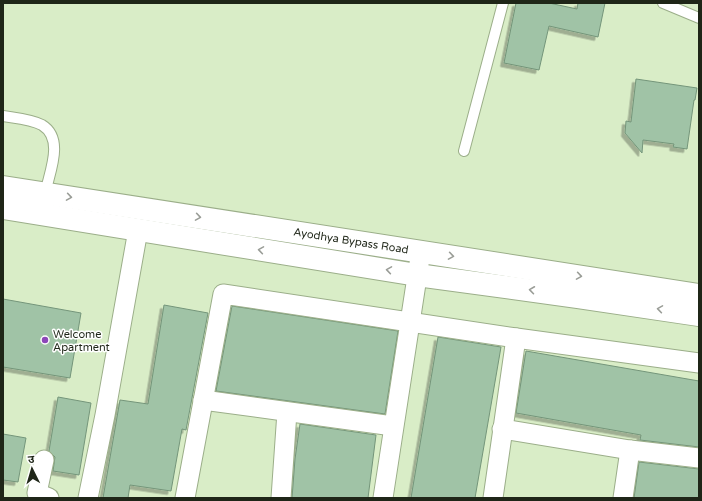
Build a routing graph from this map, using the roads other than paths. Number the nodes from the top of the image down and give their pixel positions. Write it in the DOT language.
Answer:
graph roads {
  1 [pos="503,3"];
  2 [pos="663,3"];
  3 [pos="699,18"];
  4 [pos="3,116"];
  5 [pos="464,151"];
  6 [pos="3,187"];
  7 [pos="44,194"];
  8 [pos="3,208"];
  9 [pos="138,230"];
  10 [pos="420,252"];
  11 [pos="417,275"];
  12 [pos="699,295"];
  13 [pos="699,315"];
  14 [pos="409,322"];
  15 [pos="516,338"];
  16 [pos="699,363"];
  17 [pos="203,400"];
  18 [pos="287,412"];
  19 [pos="393,426"];
  20 [pos="502,429"];
  21 [pos="630,450"];
  22 [pos="699,458"];
  23 [pos="44,460"];
  24 [pos="49,498"];
  25 [pos="88,498"];
  26 [pos="185,498"];
  27 [pos="281,498"];
  28 [pos="383,498"];
  29 [pos="493,498"];
  30 [pos="623,498"];
  1 -- 5 [label="lane"];
  2 -- 3 [label="lane"];
  4 -- 7 [label="lane"];
  6 -- 7 [label="main road, Ayodhya Bypass Road"];
  7 -- 10 [label="main road, Ayodhya Bypass Road, one-way"];
  8 -- 9 [label="main road, Ayodhya Bypass Road"];
  11 -- 9 [label="main road, Ayodhya Bypass Road, one-way"];
  9 -- 25 [label="street"];
  10 -- 11 [label="street"];
  10 -- 12 [label="main road, Ayodhya Bypass Road, one-way"];
  13 -- 11 [label="main road, Ayodhya Bypass Road, one-way"];
  11 -- 14 [label="street"];
  14 -- 15 [label="street"];
  14 -- 17 [label="street"];
  14 -- 19 [label="street"];
  15 -- 16 [label="street"];
  15 -- 20 [label="street"];
  17 -- 18 [label="street"];
  17 -- 26 [label="street"];
  18 -- 19 [label="street"];
  18 -- 27 [label="street"];
  19 -- 28 [label="street"];
  20 -- 21 [label="street"];
  20 -- 29 [label="street"];
  21 -- 22 [label="street"];
  21 -- 30 [label="street"];
  23 -- 24 [label="street"];
}
